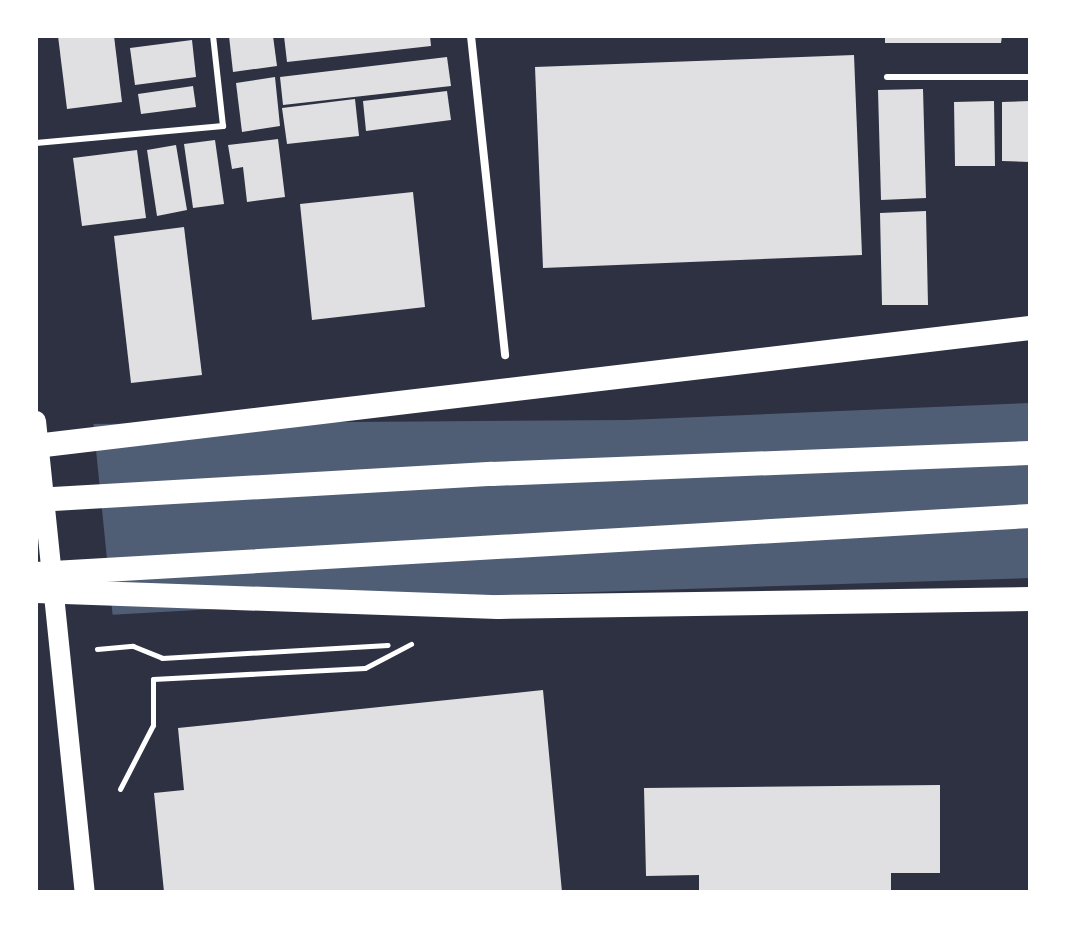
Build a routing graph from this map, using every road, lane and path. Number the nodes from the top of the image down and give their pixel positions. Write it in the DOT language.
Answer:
graph roads {
  1 [pos="213,36"];
  2 [pos="471,36"];
  3 [pos="887,77"];
  4 [pos="1030,77"];
  5 [pos="36,143"];
  6 [pos="1030,328"];
  7 [pos="505,355"];
  8 [pos="36,421"];
  9 [pos="36,446"];
  10 [pos="1030,453"];
  11 [pos="36,500"];
  12 [pos="1030,516"];
  13 [pos="36,574"];
  14 [pos="36,591"];
  15 [pos="1030,599"];
  16 [pos="411,644"];
  17 [pos="120,789"];
  18 [pos="85,892"];
  1 -- 5 [label="lane"];
  2 -- 7 [label="street"];
  3 -- 4 [label="lane"];
  6 -- 9 [label="highway"];
  8 -- 18 [label="main road"];
  10 -- 11 [label="highway"];
  12 -- 13 [label="highway"];
  14 -- 15 [label="highway"];
  16 -- 17 [label="path"];
}
